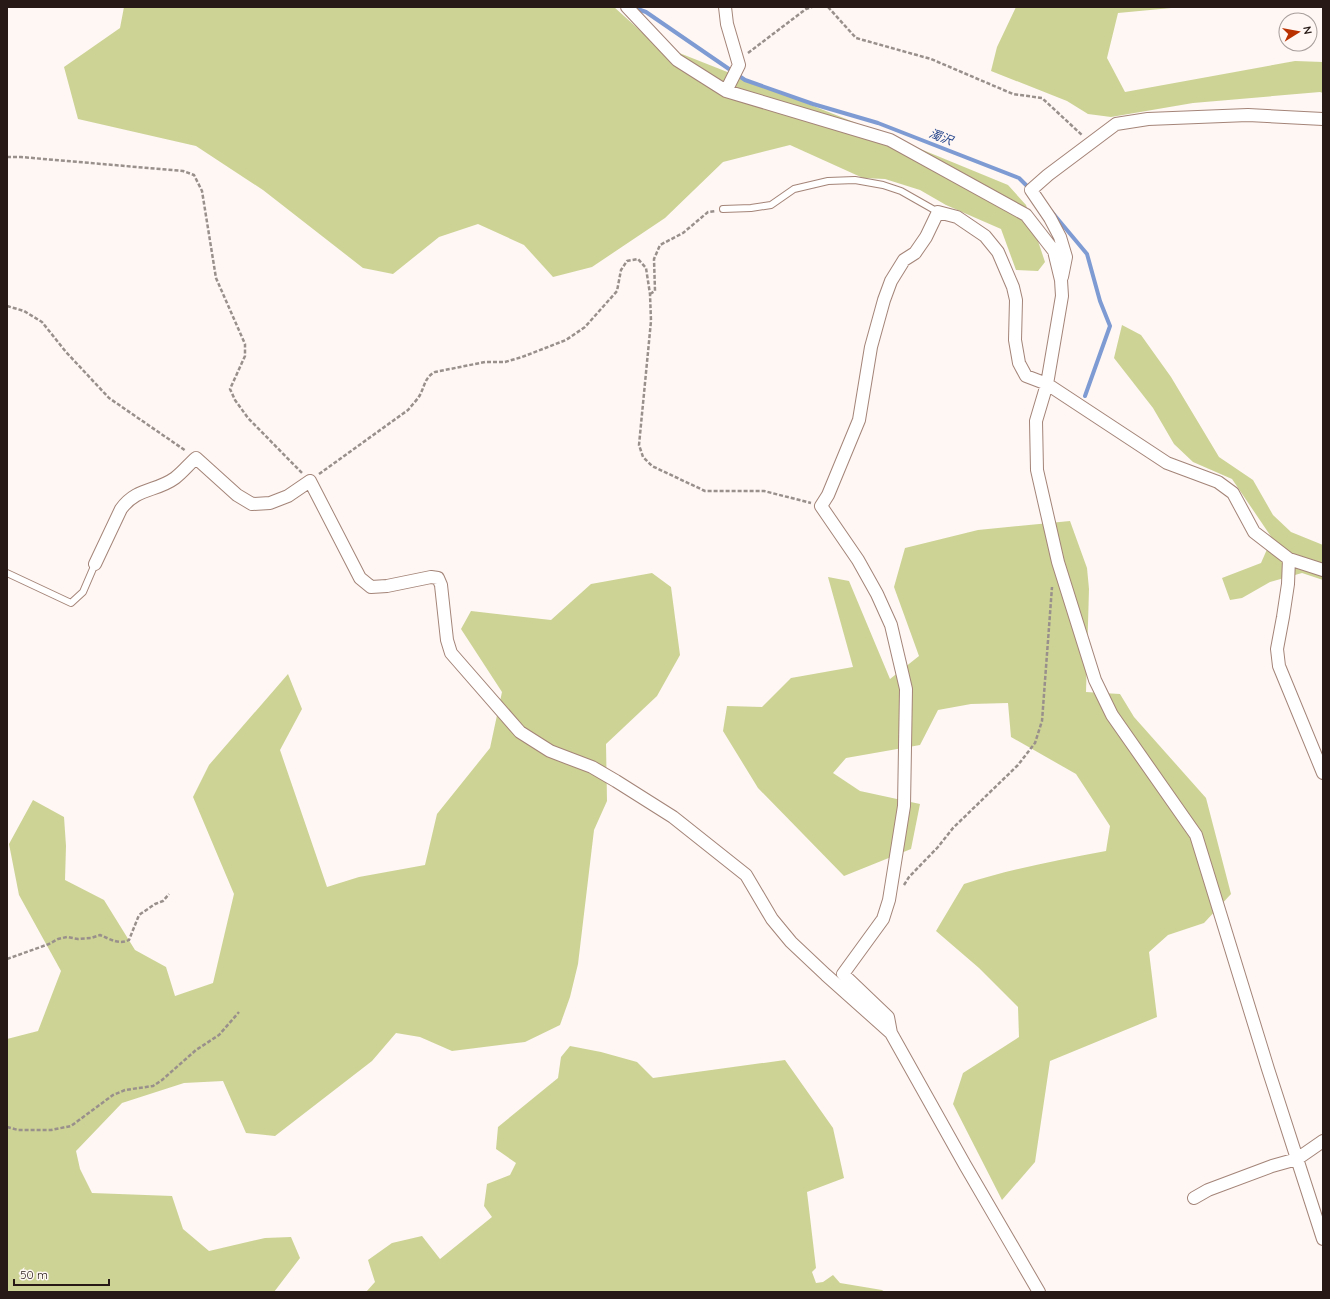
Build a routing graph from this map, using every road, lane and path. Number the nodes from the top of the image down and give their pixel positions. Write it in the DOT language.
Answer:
graph roads {
  1 [pos="627,7"];
  2 [pos="725,7"];
  3 [pos="812,7"];
  4 [pos="828,7"];
  5 [pos="739,63"];
  6 [pos="726,91"];
  7 [pos="1323,119"];
  8 [pos="1091,143"];
  9 [pos="7,157"];
  10 [pos="723,209"];
  11 [pos="938,212"];
  12 [pos="1061,280"];
  13 [pos="650,294"];
  14 [pos="7,306"];
  15 [pos="1048,384"];
  16 [pos="196,458"];
  17 [pos="310,481"];
  18 [pos="821,506"];
  19 [pos="1289,559"];
  20 [pos="95,564"];
  21 [pos="1323,570"];
  22 [pos="7,573"];
  23 [pos="1052,586"];
  24 [pos="1323,773"];
  25 [pos="169,894"];
  26 [pos="889,900"];
  27 [pos="7,959"];
  28 [pos="239,1012"];
  29 [pos="891,1033"];
  30 [pos="7,1127"];
  31 [pos="1323,1141"];
  32 [pos="1297,1159"];
  33 [pos="1194,1198"];
  34 [pos="1323,1240"];
  35 [pos="1039,1292"];
  1 -- 6 [label="street"];
  2 -- 5 [label="street"];
  3 -- 5 [label="path"];
  4 -- 8 [label="path"];
  5 -- 6 [label="street"];
  6 -- 12 [label="street"];
  7 -- 8 [label="street"];
  8 -- 12 [label="street"];
  9 -- 17 [label="path"];
  10 -- 11 [label="lane"];
  10 -- 13 [label="path"];
  11 -- 15 [label="street"];
  11 -- 18 [label="street"];
  12 -- 15 [label="street"];
  13 -- 17 [label="path"];
  13 -- 18 [label="path"];
  14 -- 16 [label="path"];
  15 -- 19 [label="street"];
  15 -- 32 [label="street"];
  16 -- 17 [label="street"];
  16 -- 20 [label="street"];
  17 -- 29 [label="street"];
  18 -- 26 [label="street"];
  19 -- 21 [label="street"];
  19 -- 24 [label="street"];
  20 -- 22 [label="lane"];
  23 -- 26 [label="path"];
  25 -- 27 [label="path"];
  26 -- 29 [label="street"];
  28 -- 30 [label="path"];
  29 -- 35 [label="street"];
  31 -- 32 [label="street"];
  32 -- 33 [label="street"];
  32 -- 34 [label="street"];
}
